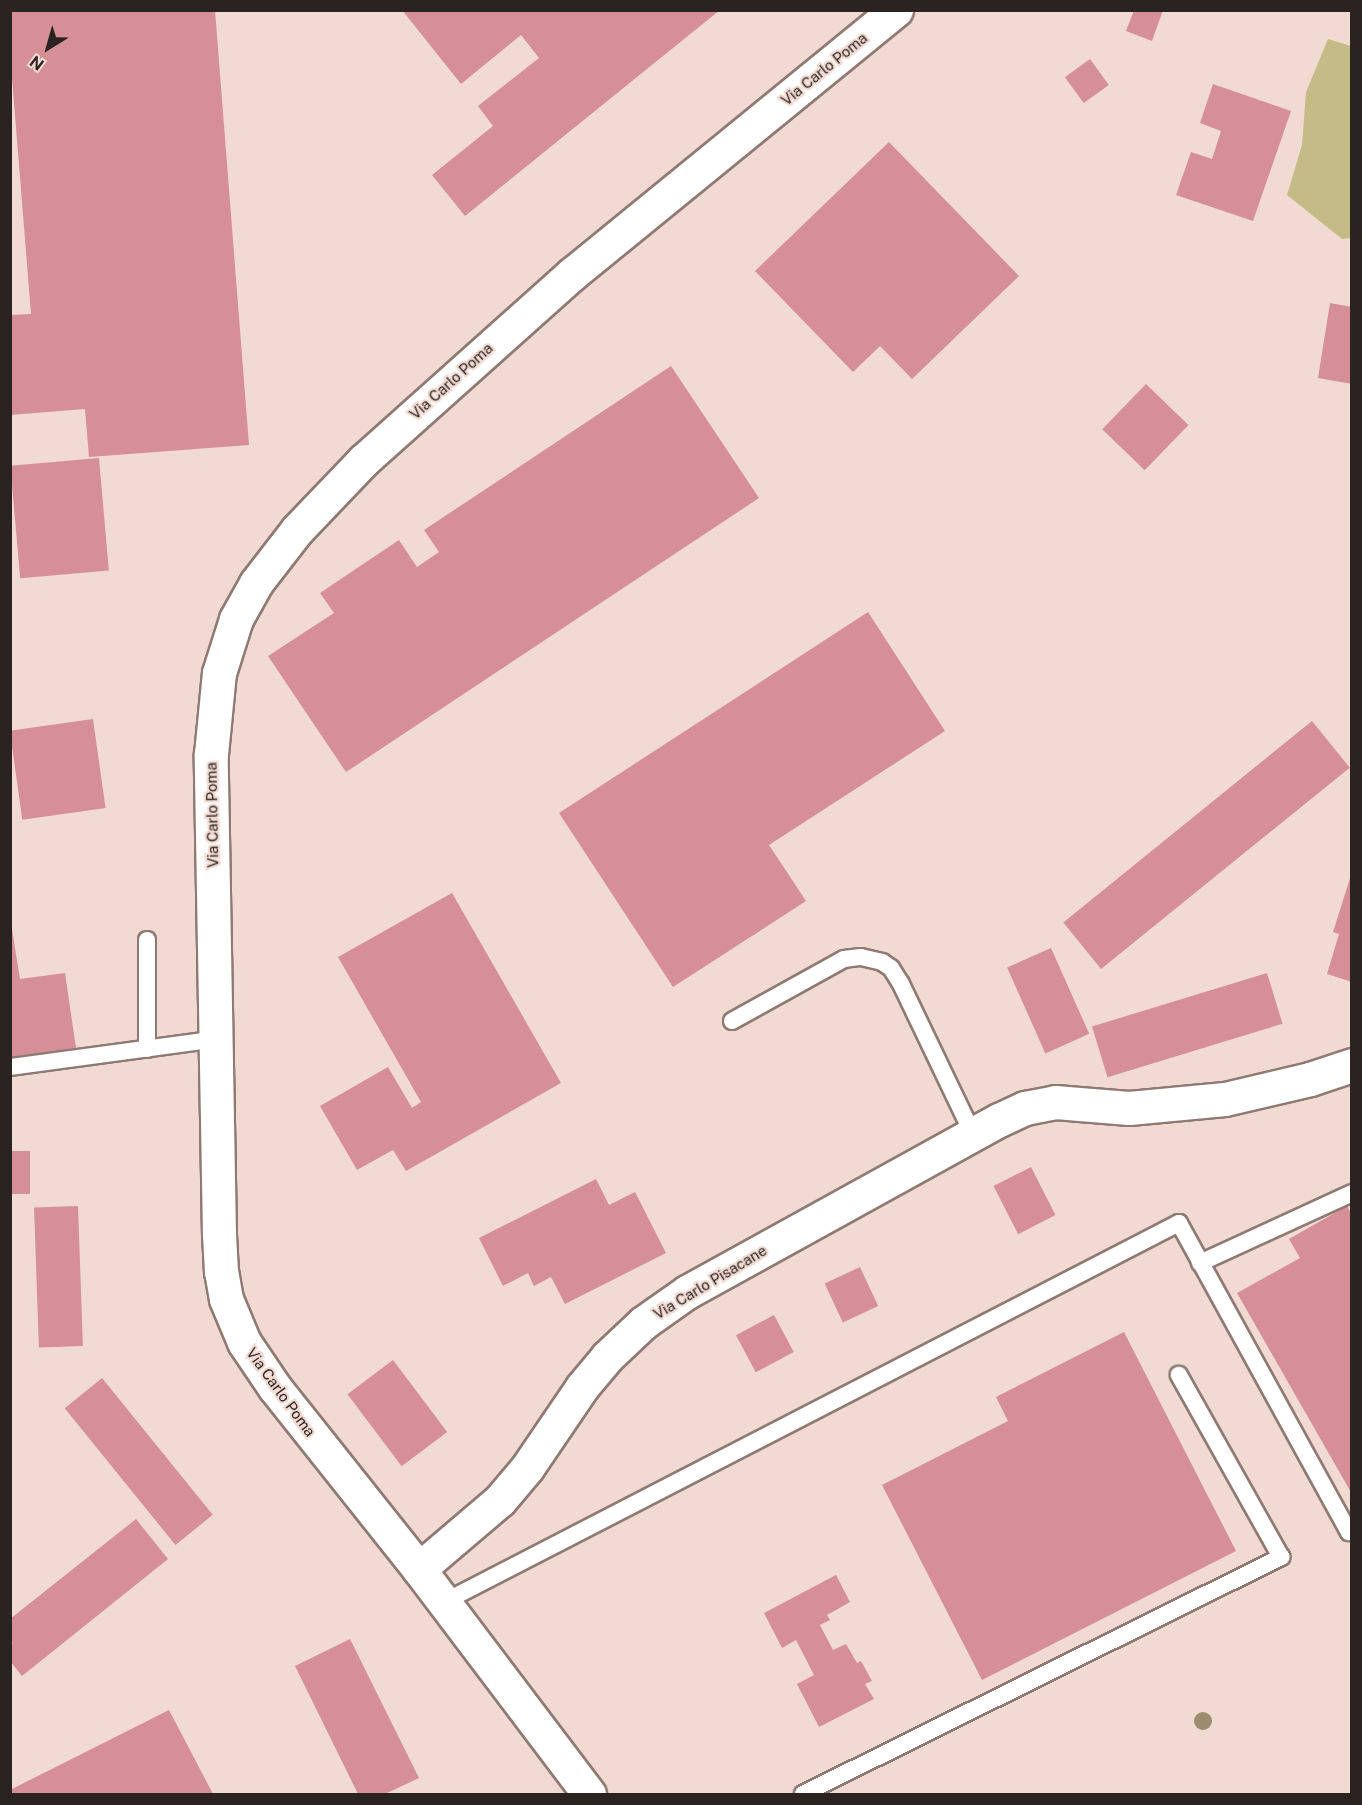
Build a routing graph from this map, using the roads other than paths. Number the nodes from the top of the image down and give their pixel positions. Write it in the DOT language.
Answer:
graph roads {
  1 [pos="896,10"];
  2 [pos="147,940"];
  3 [pos="732,1021"];
  4 [pos="216,1039"];
  5 [pos="147,1049"];
  6 [pos="1352,1065"];
  7 [pos="10,1067"];
  8 [pos="973,1134"];
  9 [pos="1352,1193"];
  10 [pos="1200,1263"];
  11 [pos="1179,1375"];
  12 [pos="1352,1530"];
  13 [pos="419,1569"];
  14 [pos="444,1602"];
  15 [pos="589,1794"];
  16 [pos="803,1794"];
  1 -- 4 [label="street, Via Carlo Poma"];
  2 -- 5 [label="lane"];
  3 -- 8 [label="lane"];
  4 -- 5 [label="lane"];
  4 -- 13 [label="street, Via Carlo Poma"];
  5 -- 7 [label="lane"];
  6 -- 8 [label="street, Via Carlo Pisacane"];
  8 -- 13 [label="street, Via Carlo Pisacane"];
  9 -- 10 [label="lane"];
  10 -- 12 [label="lane"];
  10 -- 14 [label="lane"];
  11 -- 16 [label="lane"];
  13 -- 14 [label="street, Via Carlo Poma"];
  14 -- 15 [label="street, Via Carlo Poma"];
}
